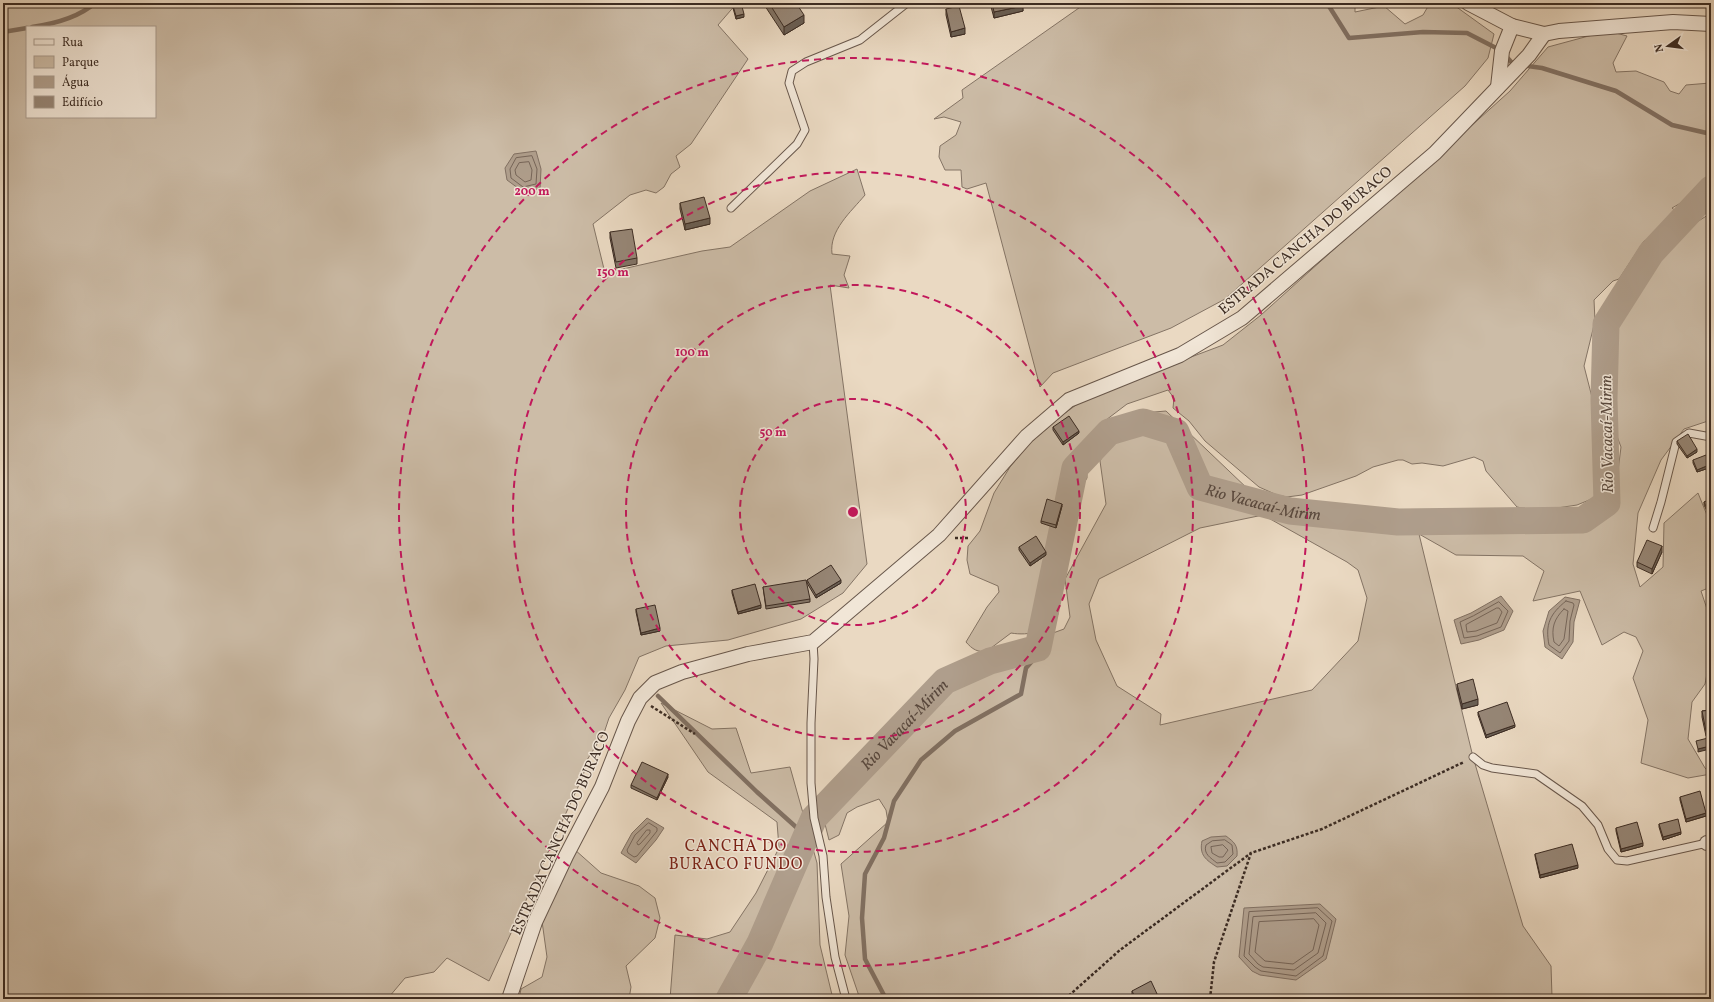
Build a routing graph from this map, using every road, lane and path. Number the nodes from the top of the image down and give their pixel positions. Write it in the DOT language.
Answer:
graph roads {
  1 [pos="907,3"];
  2 [pos="1468,3"];
  3 [pos="1711,24"];
  4 [pos="1512,26"];
  5 [pos="1544,34"];
  6 [pos="1498,88"];
  7 [pos="731,208"];
  8 [pos="1711,437"];
  9 [pos="1653,528"];
  10 [pos="813,642"];
  11 [pos="640,698"];
  12 [pos="695,734"];
  13 [pos="1473,757"];
  14 [pos="1709,843"];
  15 [pos="1251,853"];
  16 [pos="509,999"];
  17 [pos="846,999"];
  18 [pos="1065,999"];
  19 [pos="1210,999"];
  1 -- 7 [label="lane"];
  2 -- 4 [label="street"];
  3 -- 5 [label="street"];
  4 -- 5 [label="street"];
  4 -- 6 [label="street"];
  5 -- 6 [label="street, ESTRADA CANCHA DO BURACO"];
  6 -- 10 [label="street, ESTRADA CANCHA DO BURACO"];
  8 -- 9 [label="lane"];
  10 -- 11 [label="street, ESTRADA CANCHA DO BURACO"];
  10 -- 17 [label="lane"];
  11 -- 12 [label="path"];
  11 -- 16 [label="street, ESTRADA CANCHA DO BURACO"];
  13 -- 14 [label="lane"];
  13 -- 15 [label="path"];
  15 -- 18 [label="path"];
  15 -- 19 [label="path"];
}
